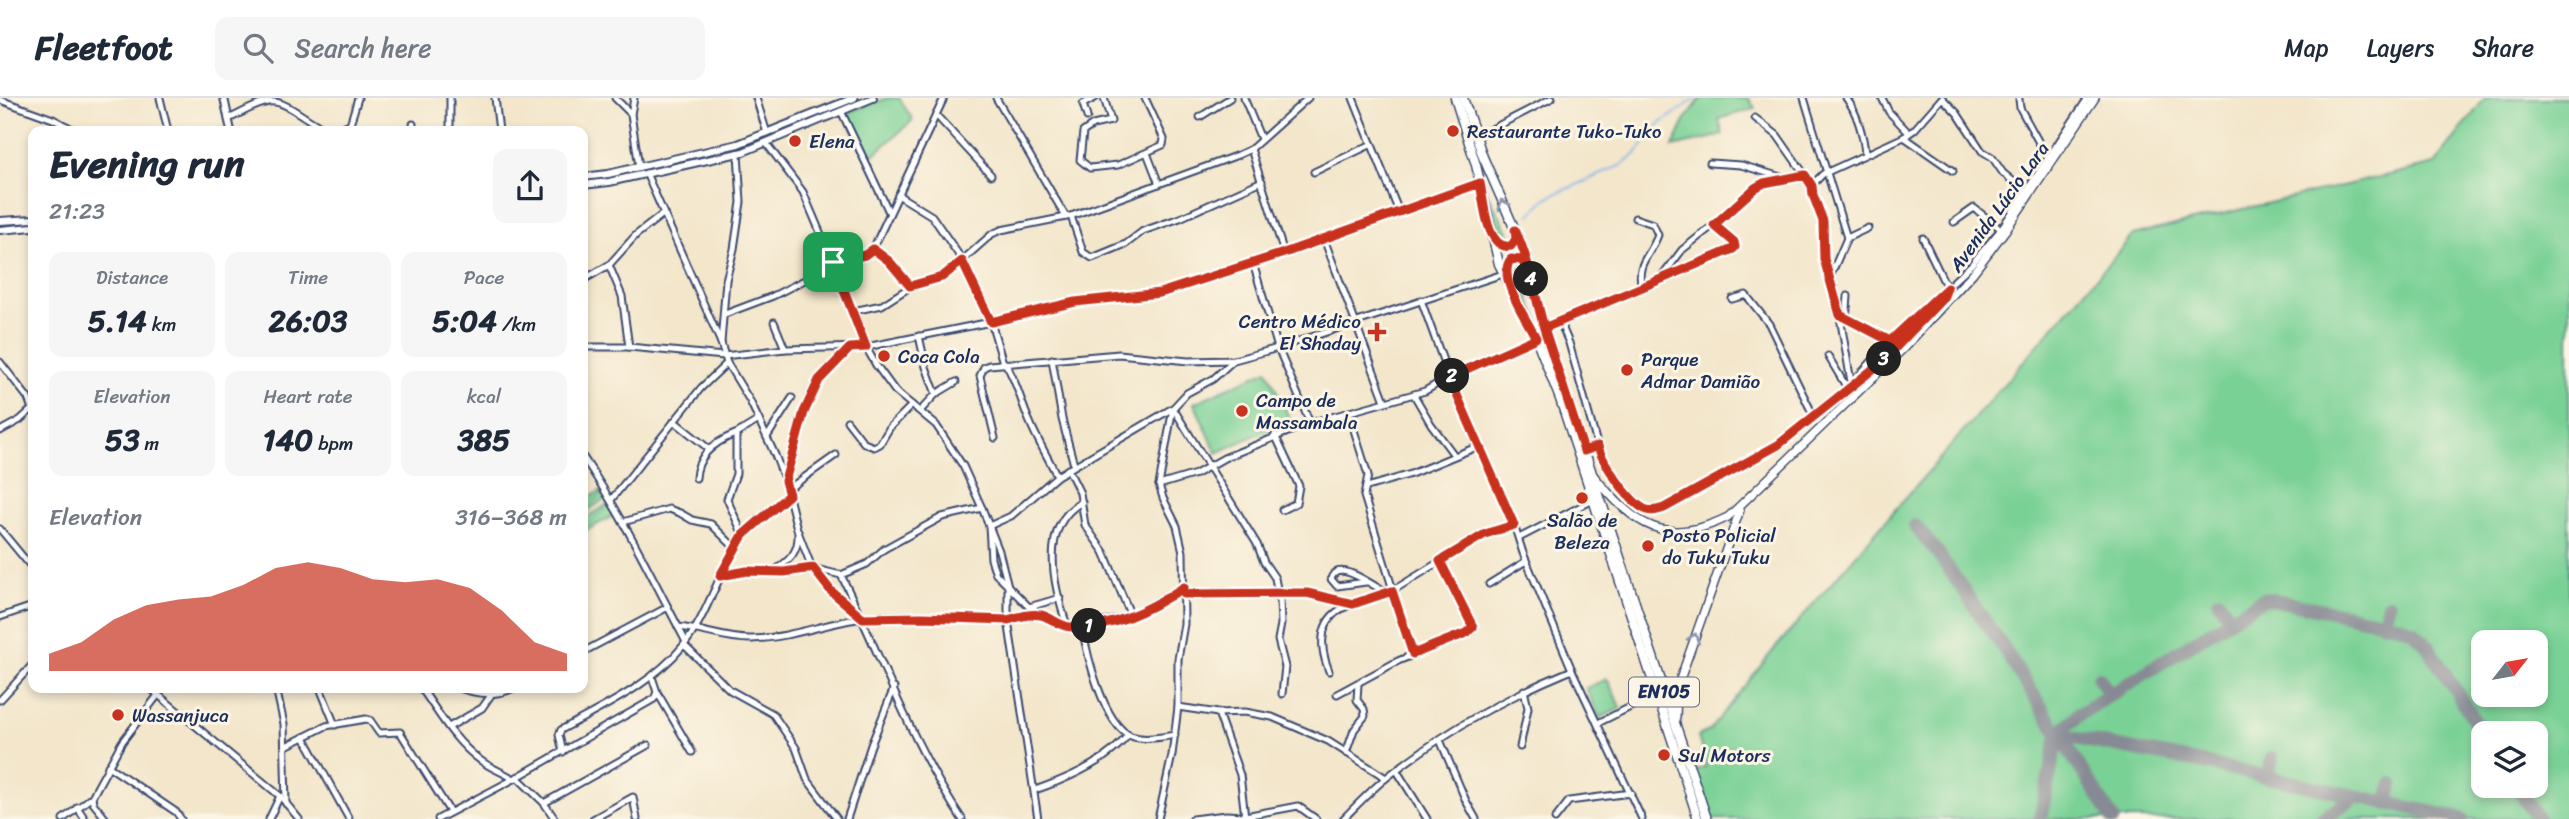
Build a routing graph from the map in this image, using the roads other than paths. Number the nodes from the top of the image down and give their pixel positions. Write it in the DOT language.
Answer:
graph roads {
  1 [pos="160,98"];
  2 [pos="224,98"];
  3 [pos="358,98"];
  4 [pos="450,98"];
  5 [pos="495,98"];
  6 [pos="615,98"];
  7 [pos="634,98"];
  8 [pos="756,98"];
  9 [pos="873,98"];
  10 [pos="944,98"];
  11 [pos="996,98"];
  12 [pos="1095,98"];
  13 [pos="1104,98"];
  14 [pos="1145,98"];
  15 [pos="1230,98"];
  16 [pos="1244,98"];
  17 [pos="1308,98"];
  18 [pos="1353,98"];
  19 [pos="1455,98"];
  20 [pos="1463,98"];
  21 [pos="1552,98"];
  22 [pos="1804,98"];
  23 [pos="1846,98"];
  24 [pos="1882,98"];
  25 [pos="2088,98"];
  26 [pos="2095,98"];
  27 [pos="851,99"];
  28 [pos="1940,99"];
  29 [pos="2019,99"];
  30 [pos="0,100"];
  31 [pos="842,111"];
  32 [pos="631,114"];
  33 [pos="936,115"];
  34 [pos="1087,117"];
  35 [pos="1200,117"];
  36 [pos="1755,118"];
  37 [pos="228,119"];
  38 [pos="59,124"];
  39 [pos="64,126"];
  40 [pos="167,126"];
  41 [pos="230,126"];
  42 [pos="318,126"];
  43 [pos="350,126"];
  44 [pos="450,126"];
  45 [pos="498,126"];
  46 [pos="767,133"];
  47 [pos="1906,135"];
  48 [pos="1476,137"];
  49 [pos="1261,139"];
  50 [pos="766,143"];
  51 [pos="1372,144"];
  52 [pos="1251,149"];
  53 [pos="738,153"];
  54 [pos="1147,153"];
  55 [pos="1865,154"];
  56 [pos="2048,159"];
  57 [pos="1710,163"];
  58 [pos="639,167"];
  59 [pos="1953,171"];
  60 [pos="1314,172"];
  61 [pos="1827,172"];
  62 [pos="646,173"];
  63 [pos="991,175"];
  64 [pos="1805,175"];
  65 [pos="588,176"];
  66 [pos="1784,178"];
  67 [pos="1262,181"];
  68 [pos="1480,183"];
  69 [pos="588,184"];
  70 [pos="1159,184"];
  71 [pos="1812,186"];
  72 [pos="2026,192"];
  73 [pos="898,195"];
  74 [pos="889,212"];
  75 [pos="1399,212"];
  76 [pos="663,214"];
  77 [pos="1069,217"];
  78 [pos="1635,218"];
  79 [pos="28,219"];
  80 [pos="0,221"];
  81 [pos="1954,222"];
  82 [pos="1714,225"];
  83 [pos="28,227"];
  84 [pos="1868,228"];
  85 [pos="2001,229"];
  86 [pos="0,230"];
  87 [pos="1515,230"];
  88 [pos="1491,235"];
  89 [pos="1847,238"];
  90 [pos="1923,238"];
  91 [pos="1324,239"];
  92 [pos="873,249"];
  93 [pos="1284,253"];
  94 [pos="962,261"];
  95 [pos="1253,263"];
  96 [pos="834,264"];
  97 [pos="609,265"];
  98 [pos="1529,270"];
  99 [pos="588,277"];
  100 [pos="1830,277"];
  101 [pos="1505,278"];
  102 [pos="1659,281"];
  103 [pos="910,286"];
  104 [pos="1642,288"];
  105 [pos="1947,288"];
  106 [pos="1848,296"];
  107 [pos="1732,299"];
  108 [pos="1421,300"];
  109 [pos="853,311"];
  110 [pos="725,314"];
  111 [pos="1843,317"];
  112 [pos="774,322"];
  113 [pos="991,322"];
  114 [pos="1354,322"];
  115 [pos="1560,322"];
  116 [pos="1544,328"];
  117 [pos="919,337"];
  118 [pos="1536,338"];
  119 [pos="1890,341"];
  120 [pos="721,343"];
  121 [pos="629,347"];
  122 [pos="866,347"];
  123 [pos="588,348"];
  124 [pos="850,348"];
  125 [pos="1278,348"];
  126 [pos="785,349"];
  127 [pos="724,356"];
  128 [pos="1828,356"];
  129 [pos="1052,359"];
  130 [pos="1234,360"];
  131 [pos="0,362"];
  132 [pos="727,363"];
  133 [pos="1004,363"];
  134 [pos="1449,377"];
  135 [pos="956,382"];
  136 [pos="1848,387"];
  137 [pos="28,393"];
  138 [pos="936,394"];
  139 [pos="1414,395"];
  140 [pos="792,398"];
  141 [pos="1385,401"];
  142 [pos="912,405"];
  143 [pos="1173,408"];
  144 [pos="920,411"];
  145 [pos="28,413"];
  146 [pos="1349,414"];
  147 [pos="1814,417"];
  148 [pos="759,420"];
  149 [pos="674,421"];
  150 [pos="847,421"];
  151 [pos="1310,423"];
  152 [pos="0,431"];
  153 [pos="736,434"];
  154 [pos="1275,435"];
  155 [pos="767,437"];
  156 [pos="995,438"];
  157 [pos="1479,446"];
  158 [pos="1598,446"];
  159 [pos="709,449"];
  160 [pos="1584,451"];
  161 [pos="836,455"];
  162 [pos="1454,455"];
  163 [pos="588,465"];
  164 [pos="1209,465"];
  165 [pos="1071,467"];
  166 [pos="1591,472"];
  167 [pos="1058,476"];
  168 [pos="696,478"];
  169 [pos="785,481"];
  170 [pos="1159,485"];
  171 [pos="1367,487"];
  172 [pos="788,492"];
  173 [pos="611,500"];
  174 [pos="1593,500"];
  175 [pos="1082,502"];
  176 [pos="1742,506"];
  177 [pos="982,508"];
  178 [pos="1282,510"];
  179 [pos="623,522"];
  180 [pos="1514,525"];
  181 [pos="989,526"];
  182 [pos="0,529"];
  183 [pos="797,529"];
  184 [pos="743,535"];
  185 [pos="1519,538"];
  186 [pos="735,548"];
  187 [pos="1440,561"];
  188 [pos="1526,561"];
  189 [pos="28,563"];
  190 [pos="813,568"];
  191 [pos="774,571"];
  192 [pos="841,575"];
  193 [pos="720,576"];
  194 [pos="1366,582"];
  195 [pos="1489,584"];
  196 [pos="1008,586"];
  197 [pos="1184,590"];
  198 [pos="1389,592"];
  199 [pos="1277,594"];
  200 [pos="1060,598"];
  201 [pos="1353,604"];
  202 [pos="668,607"];
  203 [pos="1029,607"];
  204 [pos="28,608"];
  205 [pos="1063,613"];
  206 [pos="1042,615"];
  207 [pos="1131,616"];
  208 [pos="0,617"];
  209 [pos="863,618"];
  210 [pos="1008,620"];
  211 [pos="1060,624"];
  212 [pos="678,627"];
  213 [pos="1082,627"];
  214 [pos="695,628"];
  215 [pos="1068,628"];
  216 [pos="685,643"];
  217 [pos="588,649"];
  218 [pos="1413,654"];
  219 [pos="28,669"];
  220 [pos="1573,670"];
  221 [pos="1329,671"];
  222 [pos="652,677"];
  223 [pos="1357,684"];
  224 [pos="894,688"];
  225 [pos="1524,690"];
  226 [pos="657,692"];
  227 [pos="156,693"];
  228 [pos="277,693"];
  229 [pos="322,693"];
  230 [pos="425,693"];
  231 [pos="482,693"];
  232 [pos="503,693"];
  233 [pos="1282,694"];
  234 [pos="1337,694"];
  235 [pos="1657,694"];
  236 [pos="158,695"];
  237 [pos="491,695"];
  238 [pos="0,699"];
  239 [pos="1178,707"];
  240 [pos="1217,713"];
  241 [pos="1598,723"];
  242 [pos="335,725"];
  243 [pos="449,727"];
  244 [pos="1128,735"];
  245 [pos="1175,735"];
  246 [pos="304,737"];
  247 [pos="1440,740"];
  248 [pos="286,746"];
  249 [pos="648,746"];
  250 [pos="1520,747"];
  251 [pos="1684,751"];
  252 [pos="563,752"];
  253 [pos="692,752"];
  254 [pos="1346,753"];
  255 [pos="108,766"];
  256 [pos="1397,771"];
  257 [pos="515,778"];
  258 [pos="1385,778"];
  259 [pos="1035,790"];
  260 [pos="1631,793"];
  261 [pos="280,796"];
  262 [pos="92,797"];
  263 [pos="544,803"];
  264 [pos="286,804"];
  265 [pos="77,807"];
  266 [pos="450,812"];
  267 [pos="1245,817"];
  268 [pos="63,819"];
  269 [pos="85,819"];
  270 [pos="106,819"];
  271 [pos="181,819"];
  272 [pos="269,819"];
  273 [pos="299,819"];
  274 [pos="349,819"];
  275 [pos="438,819"];
  276 [pos="555,819"];
  277 [pos="593,819"];
  278 [pos="637,819"];
  279 [pos="836,819"];
  280 [pos="847,819"];
  281 [pos="962,819"];
  282 [pos="1038,819"];
  283 [pos="1158,819"];
  284 [pos="1192,819"];
  285 [pos="1316,819"];
  286 [pos="1343,819"];
  287 [pos="1427,819"];
  288 [pos="1476,819"];
  289 [pos="1555,819"];
  290 [pos="1642,819"];
  291 [pos="1698,819"];
  292 [pos="1707,819"];
  1 -- 40 [label="street"];
  2 -- 37 [label="street"];
  3 -- 43 [label="street"];
  4 -- 44 [label="street"];
  5 -- 45 [label="street"];
  6 -- 32 [label="street"];
  7 -- 32 [label="street"];
  8 -- 46 [label="street"];
  9 -- 31 [label="street"];
  10 -- 33 [label="street"];
  11 -- 77 [label="street"];
  12 -- 34 [label="street"];
  13 -- 54 [label="street"];
  14 -- 54 [label="street"];
  15 -- 35 [label="street"];
  16 -- 49 [label="street"];
  17 -- 49 [label="street"];
  18 -- 51 [label="street"];
  19 -- 68 [label="main road, EN105"];
  20 -- 48 [label="main road, EN105"];
  21 -- 48 [label="street"];
  22 -- 61 [label="street"];
  23 -- 55 [label="street"];
  24 -- 47 [label="street"];
  25 -- 56 [label="street"];
  26 -- 176 [label="main road, Avenida Lúcio Lara"];
  27 -- 46 [label="street"];
  28 -- 47 [label="street"];
  28 -- 72 [label="street"];
  29 -- 56 [label="street"];
  30 -- 38 [label="street"];
  31 -- 50 [label="street"];
  31 -- 74 [label="street"];
  32 -- 58 [label="street"];
  33 -- 63 [label="street"];
  33 -- 73 [label="street"];
  36 -- 64 [label="street"];
  37 -- 41 [label="street"];
  37 -- 42 [label="street"];
  38 -- 39 [label="street"];
  46 -- 58 [label="street"];
  47 -- 55 [label="street"];
  47 -- 59 [label="street"];
  87 -- 48 [label="main road, EN105, one-way"];
  49 -- 52 [label="street"];
  50 -- 53 [label="street"];
  50 -- 96 [label="street"];
  51 -- 60 [label="street"];
  51 -- 75 [label="street"];
  52 -- 67 [label="street"];
  52 -- 70 [label="street"];
  53 -- 62 [label="street"];
  53 -- 110 [label="street"];
  54 -- 70 [label="street"];
  55 -- 61 [label="street"];
  56 -- 72 [label="street"];
  57 -- 66 [label="street"];
  58 -- 65 [label="street"];
  61 -- 71 [label="street"];
  61 -- 89 [label="street"];
  62 -- 69 [label="street"];
  62 -- 76 [label="street"];
  64 -- 66 [label="street"];
  64 -- 71 [label="street"];
  66 -- 82 [label="street"];
  67 -- 77 [label="street"];
  67 -- 93 [label="street"];
  68 -- 75 [label="street"];
  68 -- 88 [label="main road, EN105"];
  70 -- 77 [label="street"];
  71 -- 100 [label="street"];
  72 -- 85 [label="street"];
  73 -- 74 [label="street"];
  73 -- 94 [label="street"];
  74 -- 92 [label="street"];
  75 -- 91 [label="street"];
  76 -- 97 [label="street"];
  76 -- 120 [label="street"];
  77 -- 94 [label="street"];
  78 -- 104 [label="street"];
  79 -- 80 [label="street"];
  81 -- 85 [label="street"];
  82 -- 102 [label="street"];
  82 -- 102 [label="street"];
  83 -- 86 [label="street"];
  84 -- 89 [label="street"];
  85 -- 105 [label="street"];
  87 -- 88 [label="main road"];
  87 -- 98 [label="main road, EN105"];
  88 -- 101 [label="main road, EN105"];
  89 -- 100 [label="street"];
  90 -- 105 [label="street"];
  91 -- 93 [label="street"];
  91 -- 114 [label="street"];
  92 -- 96 [label="street"];
  92 -- 103 [label="street"];
  93 -- 95 [label="street"];
  94 -- 103 [label="street"];
  94 -- 113 [label="street"];
  95 -- 113 [label="street"];
  95 -- 125 [label="street"];
  96 -- 109 [label="street"];
  96 -- 110 [label="street"];
  97 -- 99 [label="street"];
  97 -- 121 [label="street"];
  98 -- 101 [label="main road"];
  98 -- 116 [label="main road, EN105"];
  100 -- 111 [label="street"];
  101 -- 108 [label="street"];
  101 -- 118 [label="main road, EN105"];
  102 -- 104 [label="street"];
  103 -- 109 [label="street"];
  104 -- 115 [label="street"];
  105 -- 119 [label="street"];
  105 -- 136 [label="street"];
  106 -- 111 [label="street"];
  107 -- 147 [label="street"];
  108 -- 114 [label="street"];
  108 -- 134 [label="street"];
  109 -- 122 [label="street"];
  110 -- 120 [label="street"];
  111 -- 119 [label="street"];
  111 -- 136 [label="street"];
  112 -- 126 [label="street"];
  113 -- 117 [label="street"];
  113 -- 133 [label="street"];
  114 -- 125 [label="street"];
  114 -- 141 [label="street"];
  115 -- 116 [label="street"];
  115 -- 158 [label="street"];
  116 -- 160 [label="main road, EN105"];
  117 -- 122 [label="street"];
  117 -- 138 [label="street"];
  118 -- 134 [label="street"];
  118 -- 174 [label="main road, EN105"];
  119 -- 136 [label="street"];
  120 -- 127 [label="street"];
  121 -- 123 [label="street"];
  121 -- 127 [label="street"];
  122 -- 124 [label="street"];
  122 -- 142 [label="street"];
  124 -- 126 [label="street"];
  124 -- 169 [label="street"];
  125 -- 130 [label="street"];
  125 -- 151 [label="street"];
  126 -- 127 [label="street"];
  127 -- 132 [label="street"];
  128 -- 136 [label="street"];
  129 -- 130 [label="street"];
  129 -- 133 [label="street"];
  129 -- 165 [label="street"];
  130 -- 143 [label="street"];
  131 -- 137 [label="street"];
  132 -- 148 [label="street"];
  132 -- 149 [label="street"];
  133 -- 156 [label="street"];
  133 -- 167 [label="street"];
  134 -- 139 [label="street"];
  134 -- 157 [label="street"];
  135 -- 138 [label="street"];
  136 -- 147 [label="street"];
  138 -- 144 [label="street"];
  139 -- 141 [label="street"];
  139 -- 162 [label="street"];
  140 -- 155 [label="street"];
  141 -- 146 [label="street"];
  142 -- 144 [label="street"];
  142 -- 150 [label="street"];
  143 -- 164 [label="street"];
  143 -- 165 [label="street"];
  143 -- 170 [label="street"];
  144 -- 177 [label="street"];
  145 -- 152 [label="street"];
  146 -- 151 [label="street"];
  146 -- 171 [label="street"];
  147 -- 158 [label="street"];
  148 -- 153 [label="street"];
  148 -- 155 [label="street"];
  149 -- 159 [label="street"];
  149 -- 173 [label="street"];
  151 -- 154 [label="street"];
  153 -- 159 [label="street"];
  153 -- 184 [label="street"];
  154 -- 164 [label="street"];
  154 -- 178 [label="street"];
  155 -- 169 [label="street"];
  157 -- 162 [label="street"];
  157 -- 180 [label="street"];
  158 -- 160 [label="street"];
  159 -- 168 [label="street"];
  160 -- 166 [label="main road, EN105"];
  161 -- 172 [label="street"];
  162 -- 171 [label="street"];
  163 -- 173 [label="street"];
  164 -- 170 [label="street"];
  164 -- 199 [label="street"];
  165 -- 167 [label="street"];
  165 -- 175 [label="street"];
  166 -- 176 [label="main road, Avenida Lúcio Lara"];
  166 -- 251 [label="main road, EN105"];
  167 -- 181 [label="street"];
  169 -- 172 [label="street"];
  170 -- 197 [label="street"];
  171 -- 198 [label="street"];
  172 -- 183 [label="street"];
  172 -- 184 [label="street"];
  173 -- 179 [label="street"];
  174 -- 185 [label="street"];
  174 -- 235 [label="main road, EN105"];
  175 -- 200 [label="street"];
  175 -- 207 [label="street"];
  251 -- 176 [label="main road, Avenida Lúcio Lara, one-way"];
  177 -- 181 [label="street"];
  177 -- 192 [label="street"];
  179 -- 186 [label="street"];
  179 -- 202 [label="street"];
  180 -- 185 [label="street"];
  180 -- 187 [label="street"];
  181 -- 196 [label="street"];
  182 -- 189 [label="street"];
  183 -- 190 [label="street"];
  183 -- 191 [label="street"];
  184 -- 186 [label="street"];
  185 -- 188 [label="street"];
  186 -- 193 [label="street"];
  187 -- 198 [label="street"];
  187 -- 218 [label="street"];
  188 -- 195 [label="street"];
  188 -- 220 [label="street"];
  190 -- 191 [label="street"];
  190 -- 192 [label="street"];
  190 -- 209 [label="street"];
  191 -- 193 [label="street"];
  192 -- 209 [label="street"];
  193 -- 214 [label="street"];
  194 -- 194 [label="street"];
  194 -- 198 [label="street"];
  196 -- 203 [label="street"];
  196 -- 210 [label="street"];
  197 -- 199 [label="street"];
  197 -- 207 [label="street"];
  197 -- 239 [label="street"];
  198 -- 201 [label="street"];
  198 -- 218 [label="street"];
  199 -- 201 [label="street"];
  199 -- 233 [label="street"];
  200 -- 203 [label="street"];
  200 -- 205 [label="street"];
  201 -- 221 [label="street"];
  202 -- 212 [label="street"];
  202 -- 217 [label="street"];
  203 -- 206 [label="street"];
  204 -- 208 [label="street"];
  205 -- 211 [label="street"];
  205 -- 215 [label="street"];
  206 -- 210 [label="street"];
  206 -- 211 [label="street"];
  207 -- 213 [label="street"];
  209 -- 210 [label="street"];
  209 -- 214 [label="street"];
  209 -- 224 [label="street"];
  210 -- 259 [label="street"];
  211 -- 215 [label="street"];
  212 -- 214 [label="street"];
  212 -- 216 [label="street"];
  213 -- 215 [label="street"];
  213 -- 244 [label="street"];
  214 -- 216 [label="street"];
  216 -- 222 [label="street"];
  216 -- 279 [label="street"];
  218 -- 223 [label="street"];
  219 -- 238 [label="street"];
  220 -- 225 [label="street"];
  220 -- 241 [label="street"];
  222 -- 226 [label="street"];
  222 -- 252 [label="street"];
  223 -- 234 [label="street"];
  223 -- 254 [label="street"];
  224 -- 280 [label="street"];
  224 -- 281 [label="street"];
  225 -- 247 [label="street"];
  225 -- 250 [label="street"];
  226 -- 252 [label="street"];
  226 -- 253 [label="street"];
  227 -- 236 [label="street"];
  228 -- 248 [label="street"];
  229 -- 242 [label="street"];
  230 -- 243 [label="street"];
  231 -- 237 [label="street"];
  232 -- 237 [label="street"];
  235 -- 241 [label="street"];
  235 -- 291 [label="main road, EN105"];
  236 -- 255 [label="street"];
  236 -- 261 [label="street"];
  237 -- 243 [label="street"];
  239 -- 240 [label="street"];
  239 -- 245 [label="street"];
  240 -- 254 [label="street"];
  240 -- 267 [label="street"];
  241 -- 260 [label="street"];
  242 -- 246 [label="street"];
  242 -- 266 [label="street"];
  243 -- 257 [label="street"];
  244 -- 245 [label="street"];
  244 -- 259 [label="street"];
  245 -- 283 [label="street"];
  246 -- 248 [label="street"];
  246 -- 274 [label="street"];
  247 -- 256 [label="street"];
  247 -- 288 [label="street"];
  248 -- 264 [label="street"];
  249 -- 263 [label="street"];
  251 -- 292 [label="main road, EN105"];
  252 -- 257 [label="street"];
  254 -- 258 [label="street"];
  255 -- 262 [label="street"];
  255 -- 271 [label="street"];
  256 -- 258 [label="street"];
  256 -- 287 [label="street"];
  257 -- 263 [label="street"];
  257 -- 266 [label="street"];
  258 -- 286 [label="street"];
  259 -- 282 [label="street"];
  260 -- 289 [label="street"];
  260 -- 290 [label="street"];
  261 -- 264 [label="street"];
  261 -- 272 [label="street"];
  262 -- 265 [label="street"];
  262 -- 270 [label="street"];
  263 -- 276 [label="street"];
  264 -- 273 [label="street"];
  265 -- 268 [label="street"];
  265 -- 269 [label="street"];
  266 -- 275 [label="street"];
  267 -- 284 [label="street"];
  267 -- 285 [label="street"];
  277 -- 278 [label="street"];
}
